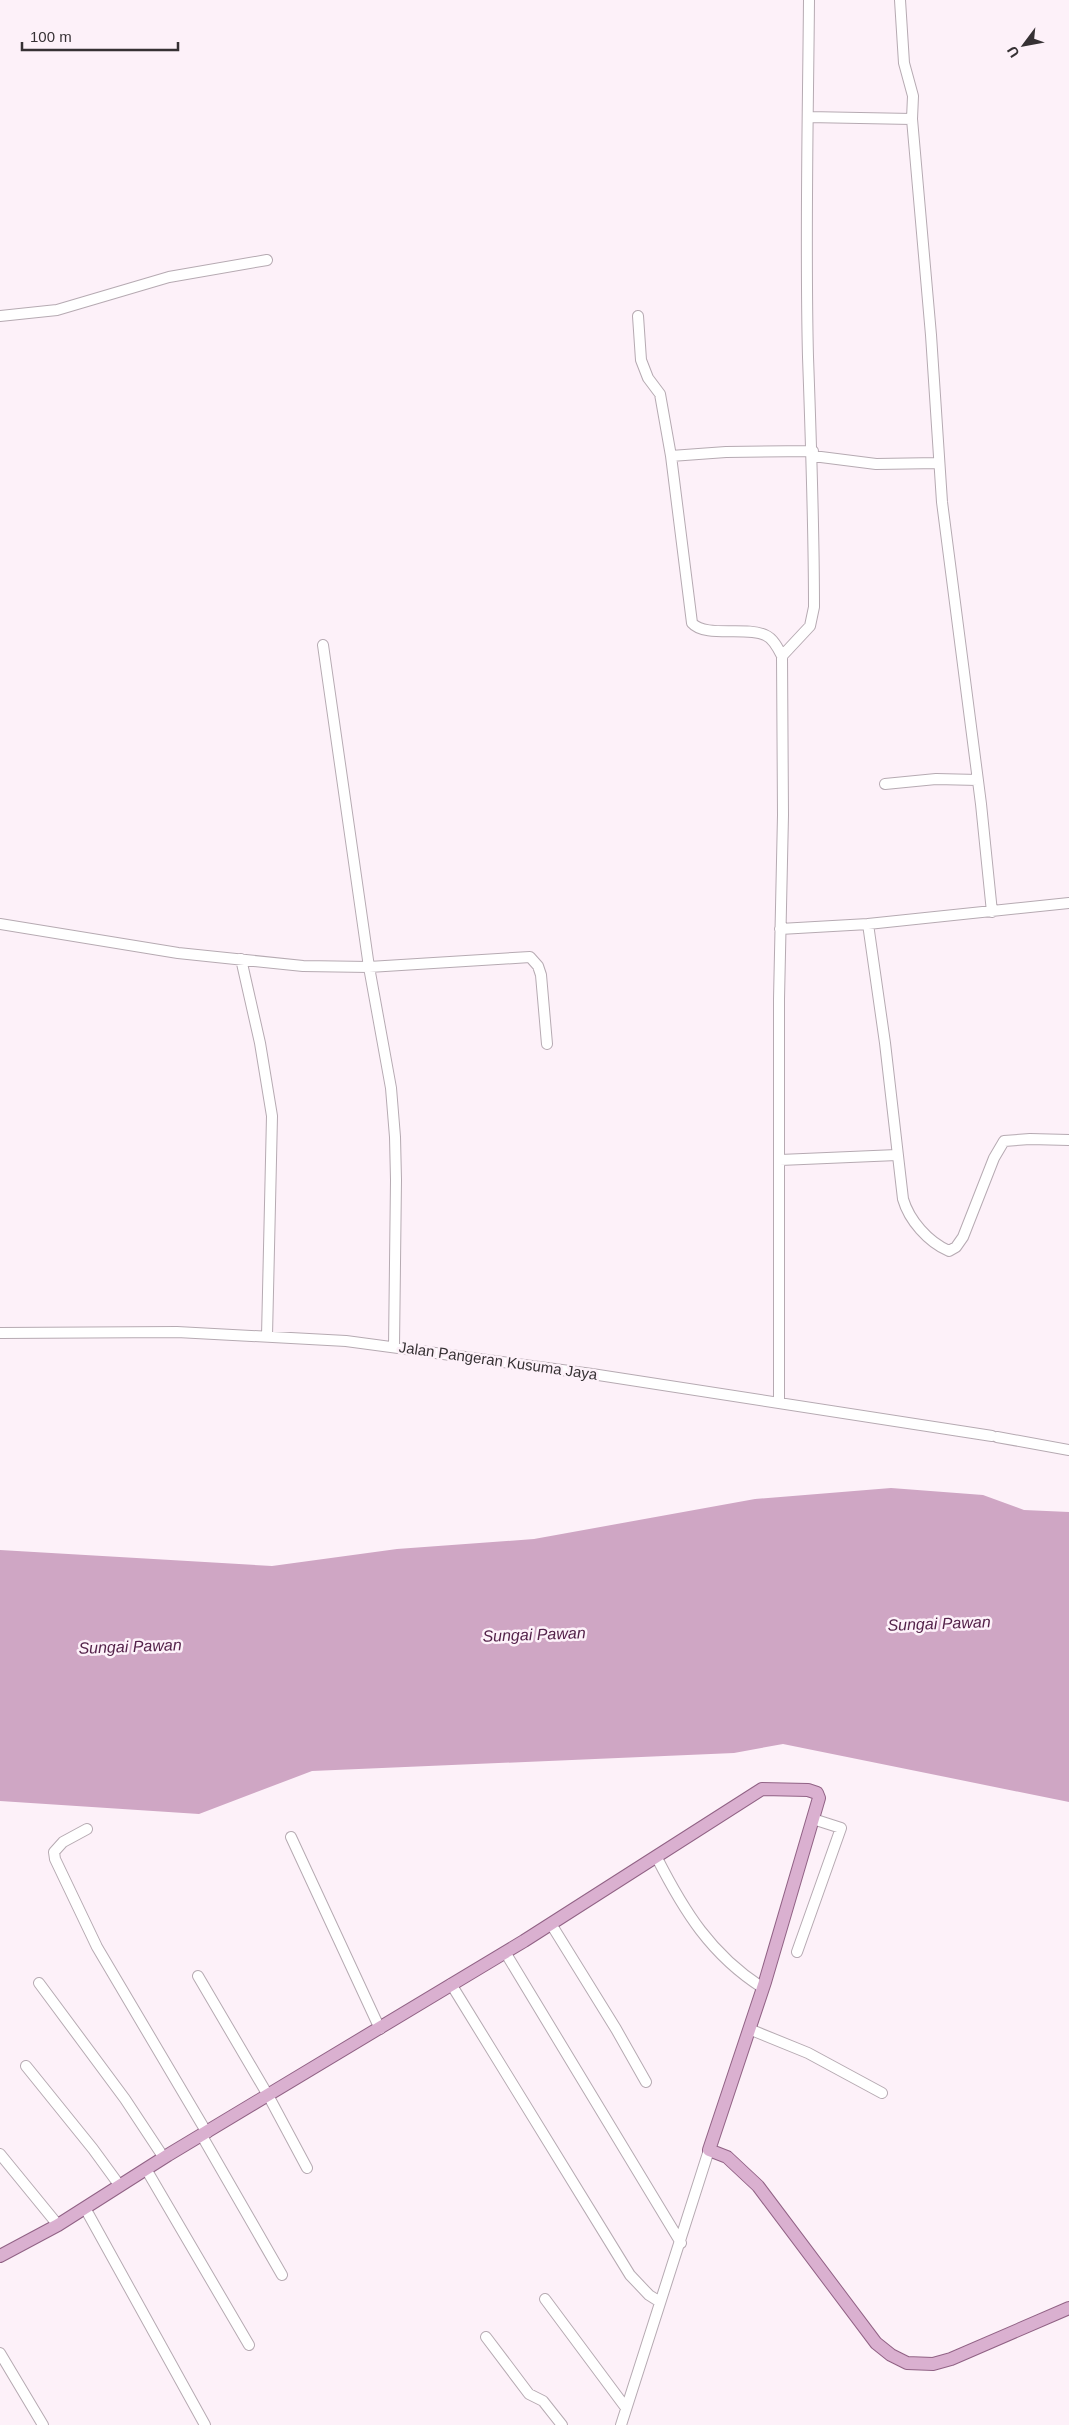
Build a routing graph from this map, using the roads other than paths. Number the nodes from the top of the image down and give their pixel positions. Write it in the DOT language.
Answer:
graph roads {
  1 [pos="809,0"];
  2 [pos="900,0"];
  3 [pos="808,117"];
  4 [pos="912,119"];
  5 [pos="267,260"];
  6 [pos="0,316"];
  7 [pos="638,316"];
  8 [pos="812,454"];
  9 [pos="671,456"];
  10 [pos="939,463"];
  11 [pos="323,645"];
  12 [pos="782,656"];
  13 [pos="978,780"];
  14 [pos="885,784"];
  15 [pos="1069,903"];
  16 [pos="992,912"];
  17 [pos="0,924"];
  18 [pos="868,924"];
  19 [pos="780,929"];
  20 [pos="241,959"];
  21 [pos="369,967"];
  22 [pos="547,1044"];
  23 [pos="1069,1140"];
  24 [pos="897,1155"];
  25 [pos="780,1160"];
  26 [pos="0,1333"];
  27 [pos="267,1336"];
  28 [pos="394,1347"];
  29 [pos="779,1402"];
  30 [pos="1069,1450"];
  31 [pos="812,1819"];
  32 [pos="88,1829"];
  33 [pos="291,1836"];
  34 [pos="657,1858"];
  35 [pos="551,1924"];
  36 [pos="505,1952"];
  37 [pos="797,1952"];
  38 [pos="198,1976"];
  39 [pos="39,1983"];
  40 [pos="451,1984"];
  41 [pos="763,1988"];
  42 [pos="380,2028"];
  43 [pos="758,2032"];
  44 [pos="26,2066"];
  45 [pos="646,2082"];
  46 [pos="882,2094"];
  47 [pos="269,2096"];
  48 [pos="204,2134"];
  49 [pos="709,2150"];
  50 [pos="0,2154"];
  51 [pos="164,2158"];
  52 [pos="307,2168"];
  53 [pos="146,2169"];
  54 [pos="120,2186"];
  55 [pos="85,2208"];
  56 [pos="58,2225"];
  57 [pos="681,2243"];
  58 [pos="0,2256"];
  59 [pos="282,2275"];
  60 [pos="545,2299"];
  61 [pos="660,2302"];
  62 [pos="1069,2308"];
  63 [pos="486,2337"];
  64 [pos="249,2345"];
  65 [pos="0,2352"];
  66 [pos="626,2408"];
  67 [pos="44,2425"];
  68 [pos="205,2425"];
  69 [pos="562,2425"];
  70 [pos="621,2425"];
  1 -- 3 [label="street"];
  2 -- 4 [label="street"];
  3 -- 4 [label="street"];
  3 -- 8 [label="street"];
  4 -- 10 [label="street"];
  5 -- 6 [label="street"];
  7 -- 9 [label="street"];
  8 -- 9 [label="street"];
  8 -- 10 [label="street"];
  8 -- 12 [label="street"];
  9 -- 12 [label="street"];
  10 -- 13 [label="street"];
  11 -- 21 [label="street"];
  12 -- 19 [label="street"];
  13 -- 14 [label="street"];
  13 -- 16 [label="street"];
  15 -- 16 [label="street"];
  16 -- 18 [label="street"];
  17 -- 20 [label="street"];
  18 -- 19 [label="street"];
  18 -- 24 [label="street"];
  19 -- 25 [label="street"];
  20 -- 21 [label="street"];
  20 -- 27 [label="street"];
  21 -- 22 [label="street"];
  21 -- 28 [label="street"];
  23 -- 24 [label="street"];
  24 -- 25 [label="street"];
  25 -- 29 [label="street"];
  26 -- 27 [label="street, Jalan Pangeran Kusuma Jaya"];
  27 -- 28 [label="street, Jalan Pangeran Kusuma Jaya"];
  28 -- 29 [label="street, Jalan Pangeran Kusuma Jaya"];
  29 -- 30 [label="street, Jalan Pangeran Kusuma Jaya"];
  31 -- 34 [label="main road"];
  31 -- 37 [label="street"];
  31 -- 41 [label="main road"];
  32 -- 48 [label="street"];
  33 -- 42 [label="street"];
  34 -- 35 [label="main road"];
  34 -- 41 [label="street"];
  35 -- 36 [label="main road"];
  35 -- 45 [label="street"];
  36 -- 40 [label="main road"];
  36 -- 57 [label="street"];
  38 -- 47 [label="street"];
  39 -- 51 [label="street"];
  40 -- 42 [label="main road"];
  40 -- 61 [label="street"];
  41 -- 43 [label="main road"];
  42 -- 47 [label="main road"];
  43 -- 46 [label="street"];
  43 -- 49 [label="main road"];
  44 -- 54 [label="street"];
  47 -- 48 [label="main road"];
  47 -- 52 [label="street"];
  48 -- 51 [label="main road"];
  48 -- 59 [label="street"];
  49 -- 57 [label="street"];
  49 -- 62 [label="main road"];
  50 -- 56 [label="street"];
  51 -- 53 [label="main road"];
  53 -- 54 [label="main road"];
  53 -- 64 [label="street"];
  54 -- 55 [label="main road"];
  55 -- 56 [label="main road"];
  55 -- 68 [label="street"];
  56 -- 58 [label="main road"];
  57 -- 61 [label="street"];
  60 -- 66 [label="street"];
  61 -- 66 [label="street"];
  63 -- 69 [label="street"];
  65 -- 67 [label="street"];
  66 -- 70 [label="street"];
}
